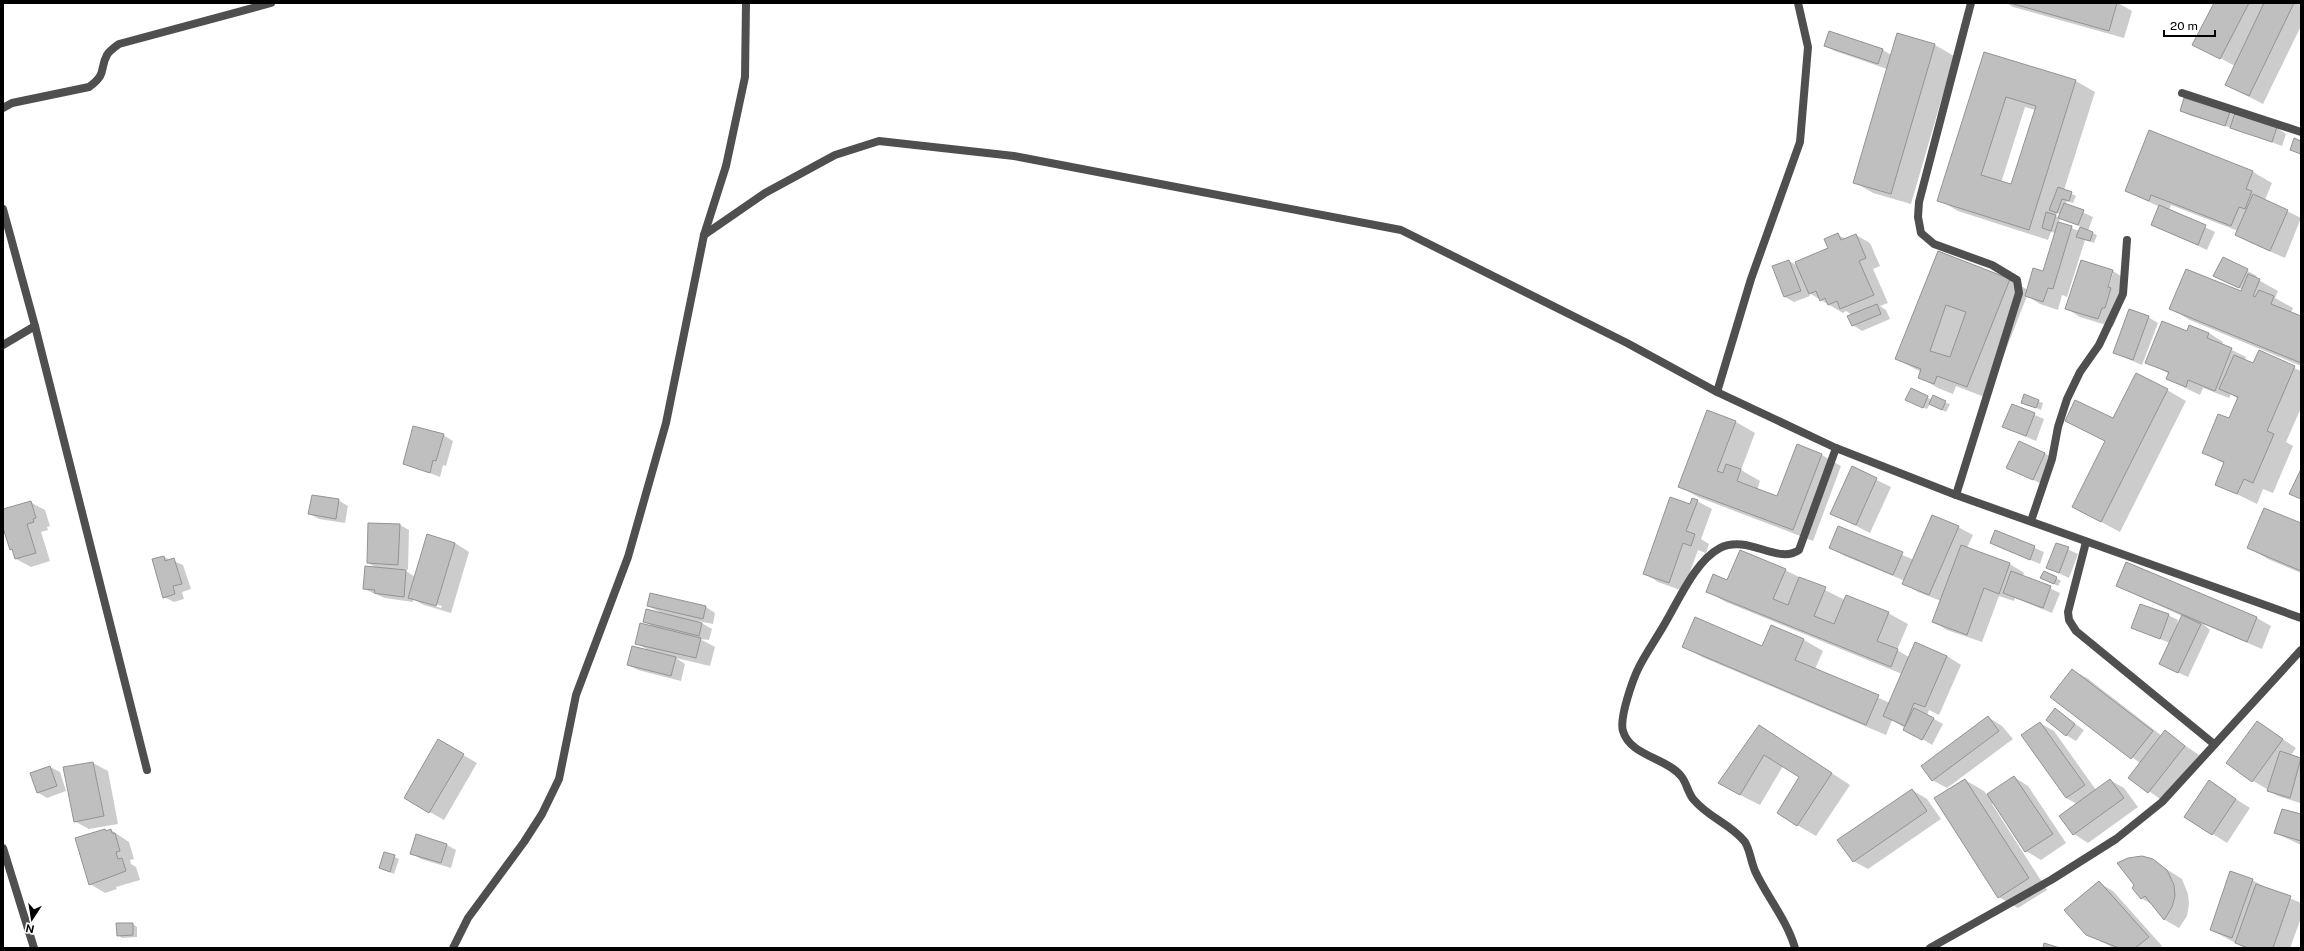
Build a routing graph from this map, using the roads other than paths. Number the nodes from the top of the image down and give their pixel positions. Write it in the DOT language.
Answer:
graph roads {
  1 [pos="271,3"];
  2 [pos="746,3"];
  3 [pos="1798,3"];
  4 [pos="1970,3"];
  5 [pos="2182,93"];
  6 [pos="3,108"];
  7 [pos="2301,132"];
  8 [pos="3,209"];
  9 [pos="704,235"];
  10 [pos="2127,240"];
  11 [pos="35,326"];
  12 [pos="3,345"];
  13 [pos="1717,392"];
  14 [pos="1836,448"];
  15 [pos="1956,495"];
  16 [pos="2031,521"];
  17 [pos="2086,542"];
  18 [pos="2301,618"];
  19 [pos="2301,650"];
  20 [pos="2214,744"];
  21 [pos="147,770"];
  22 [pos="3,848"];
  23 [pos="34,948"];
  24 [pos="453,948"];
  25 [pos="1795,948"];
  26 [pos="1930,948"];
  1 -- 6 [label="street"];
  2 -- 9 [label="street"];
  3 -- 13 [label="street"];
  4 -- 15 [label="street"];
  5 -- 7 [label="street"];
  8 -- 11 [label="street"];
  9 -- 13 [label="street"];
  9 -- 24 [label="street"];
  10 -- 16 [label="street"];
  11 -- 12 [label="street"];
  11 -- 21 [label="street"];
  13 -- 14 [label="street"];
  14 -- 15 [label="street"];
  14 -- 25 [label="street"];
  15 -- 16 [label="street"];
  16 -- 17 [label="street"];
  17 -- 18 [label="street"];
  17 -- 20 [label="street"];
  19 -- 20 [label="street"];
  20 -- 26 [label="street"];
  22 -- 23 [label="street"];
}
